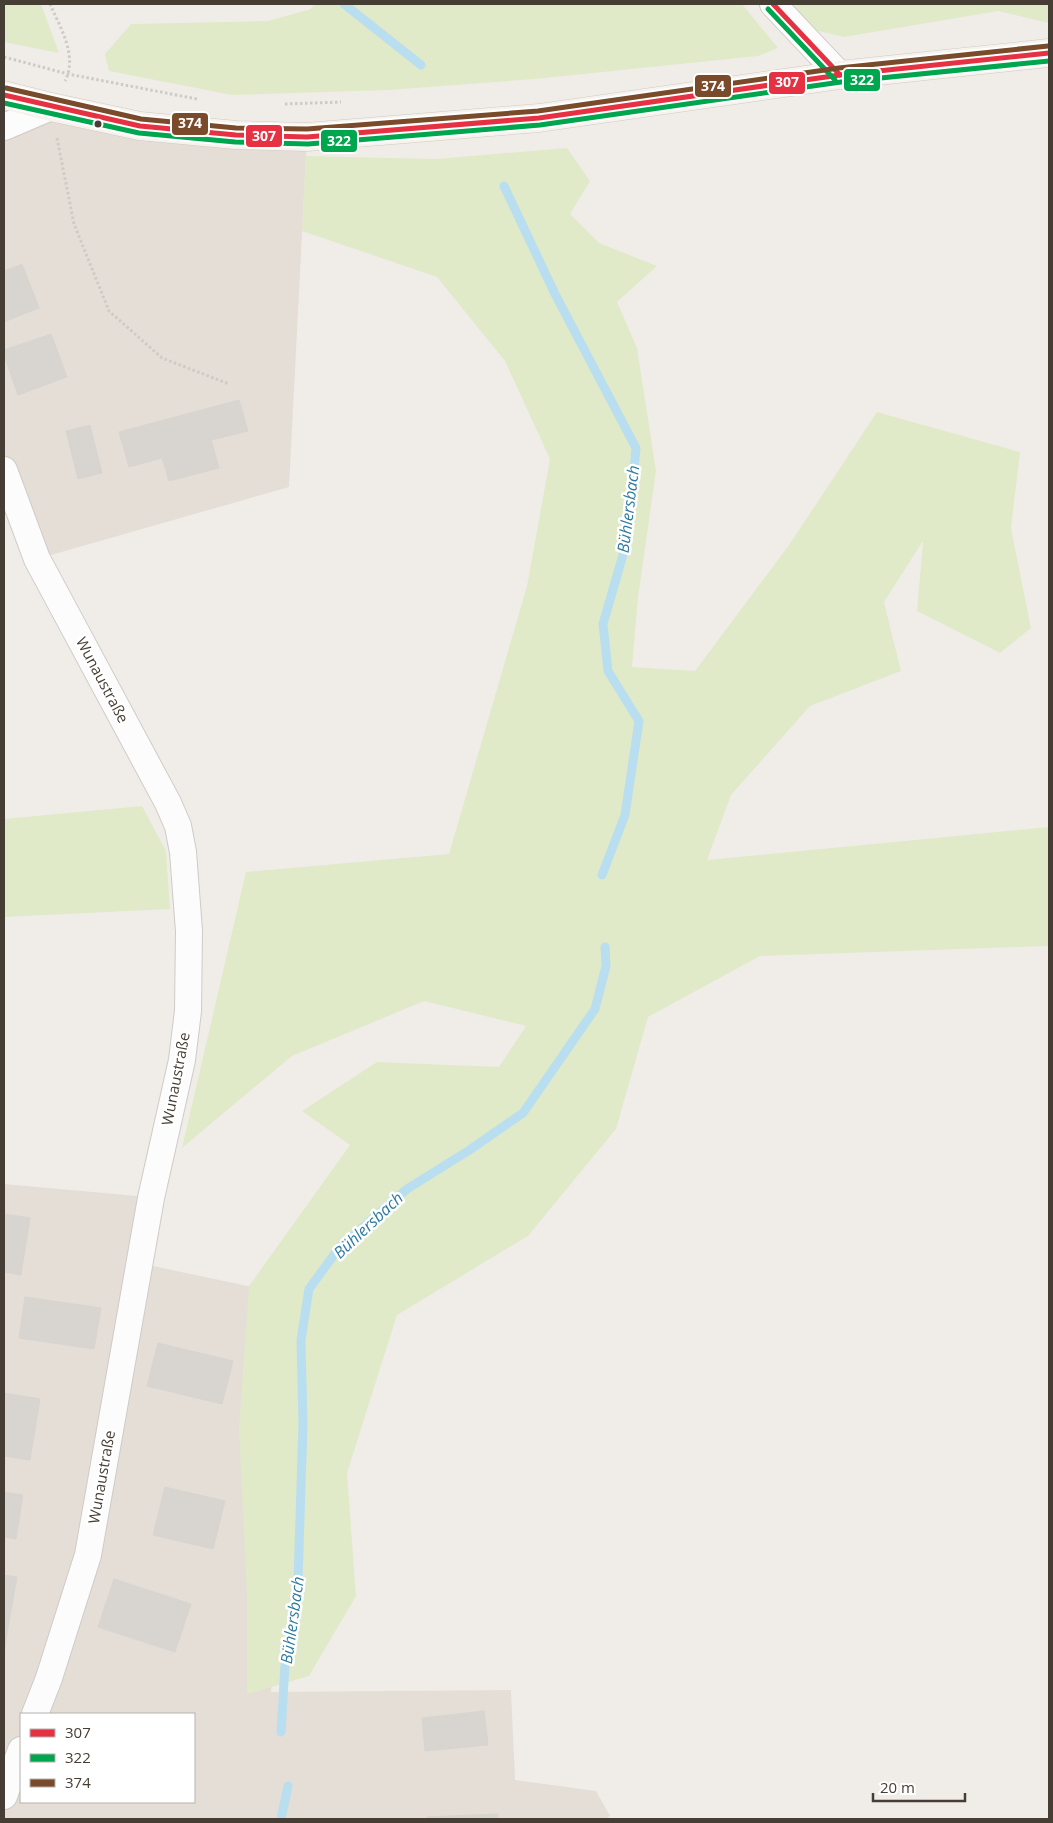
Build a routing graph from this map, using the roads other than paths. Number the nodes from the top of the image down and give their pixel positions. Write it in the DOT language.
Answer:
graph roads {
  1 [pos="773,4"];
  2 [pos="1049,53"];
  3 [pos="840,76"];
  4 [pos="4,95"];
  5 [pos="50,108"];
  6 [pos="4,127"];
  7 [pos="4,470"];
  8 [pos="35,1713"];
  9 [pos="20,1753"];
  10 [pos="4,1796"];
  1 -- 3 [label="street"];
  2 -- 3 [label="main road"];
  3 -- 5 [label="main road"];
  4 -- 5 [label="main road"];
  5 -- 6 [label="street"];
  7 -- 8 [label="street, Wunaustraße"];
  9 -- 10 [label="street"];
}
